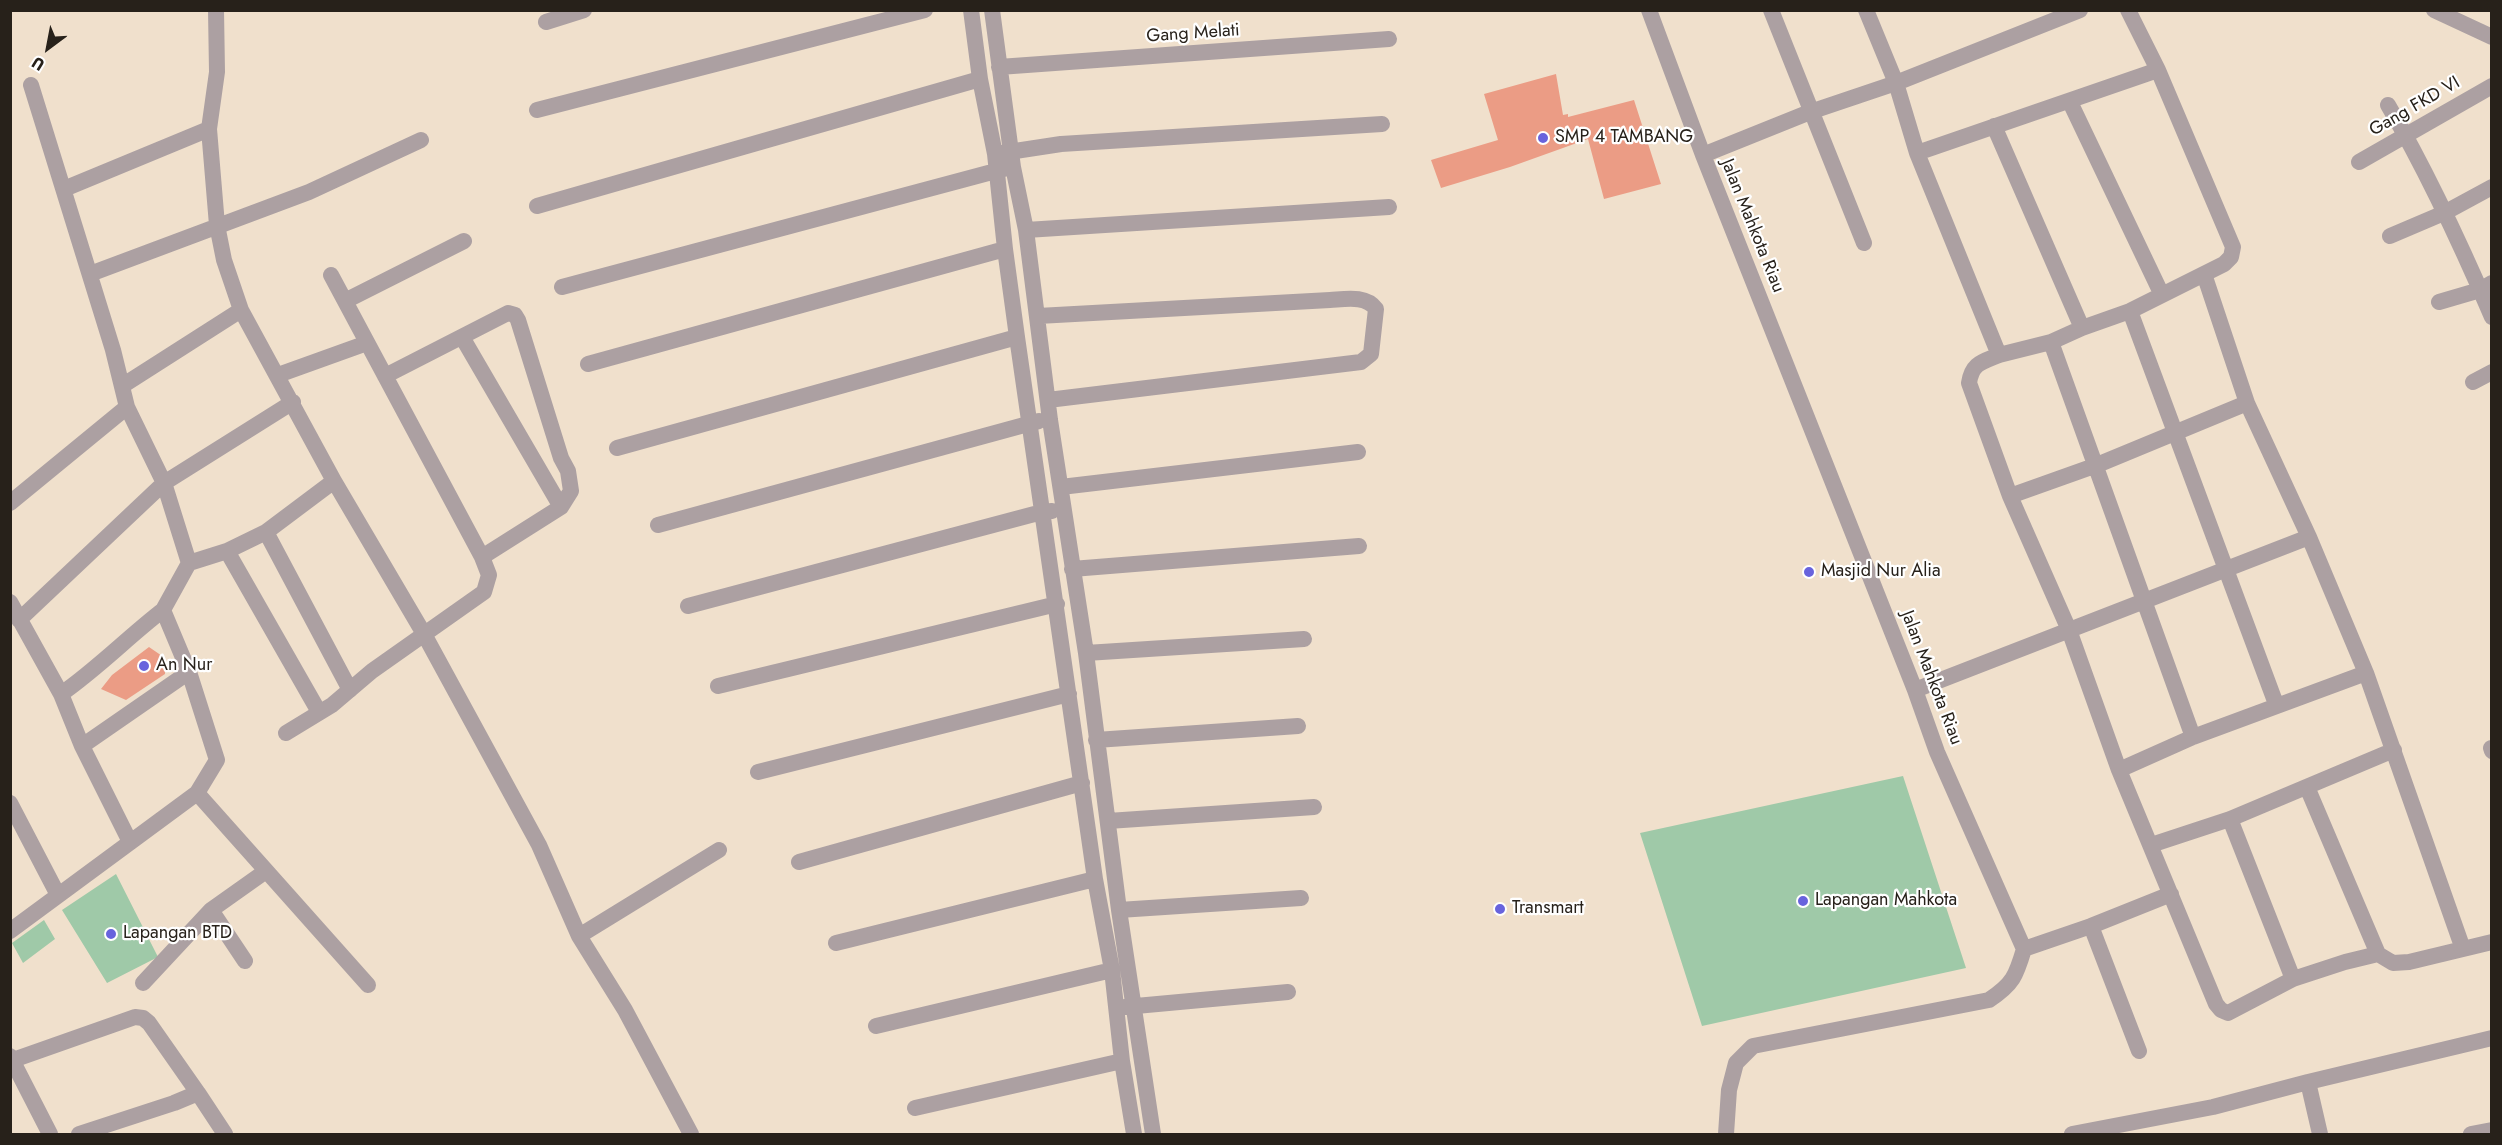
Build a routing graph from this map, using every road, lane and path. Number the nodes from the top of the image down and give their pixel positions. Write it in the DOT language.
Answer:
graph roads {
  1 [pos="216,10"];
  2 [pos="584,10"];
  3 [pos="925,10"];
  4 [pos="971,10"];
  5 [pos="992,10"];
  6 [pos="1649,10"];
  7 [pos="1771,10"];
  8 [pos="1866,10"];
  9 [pos="2080,10"];
  10 [pos="2128,10"];
  11 [pos="2434,10"];
  12 [pos="546,22"];
  13 [pos="2492,37"];
  14 [pos="1389,39"];
  15 [pos="999,67"];
  16 [pos="2158,70"];
  17 [pos="980,79"];
  18 [pos="1896,83"];
  19 [pos="31,85"];
  20 [pos="2492,86"];
  21 [pos="2070,102"];
  22 [pos="2388,105"];
  23 [pos="537,110"];
  24 [pos="1810,112"];
  25 [pos="1382,124"];
  26 [pos="1994,126"];
  27 [pos="209,129"];
  28 [pos="2406,135"];
  29 [pos="421,140"];
  30 [pos="1917,153"];
  31 [pos="1703,154"];
  32 [pos="1004,161"];
  33 [pos="2359,162"];
  34 [pos="2492,187"];
  35 [pos="64,189"];
  36 [pos="537,206"];
  37 [pos="1389,207"];
  38 [pos="2444,213"];
  39 [pos="217,225"];
  40 [pos="1026,230"];
  41 [pos="2390,236"];
  42 [pos="464,242"];
  43 [pos="1864,243"];
  44 [pos="1005,249"];
  45 [pos="90,274"];
  46 [pos="2204,274"];
  47 [pos="331,275"];
  48 [pos="562,287"];
  49 [pos="2486,287"];
  50 [pos="2162,295"];
  51 [pos="345,301"];
  52 [pos="2439,302"];
  53 [pos="241,310"];
  54 [pos="2130,311"];
  55 [pos="1038,315"];
  56 [pos="2492,317"];
  57 [pos="2082,328"];
  58 [pos="1017,337"];
  59 [pos="462,338"];
  60 [pos="2051,342"];
  61 [pos="367,343"];
  62 [pos="1999,355"];
  63 [pos="588,364"];
  64 [pos="2492,372"];
  65 [pos="278,375"];
  66 [pos="385,376"];
  67 [pos="2473,382"];
  68 [pos="122,386"];
  69 [pos="1048,400"];
  70 [pos="293,402"];
  71 [pos="2247,404"];
  72 [pos="127,408"];
  73 [pos="1050,420"];
  74 [pos="1029,422"];
  75 [pos="2174,433"];
  76 [pos="617,448"];
  77 [pos="1358,452"];
  78 [pos="2097,465"];
  79 [pos="334,481"];
  80 [pos="164,483"];
  81 [pos="1061,487"];
  82 [pos="2010,496"];
  83 [pos="10,503"];
  84 [pos="561,507"];
  85 [pos="1064,511"];
  86 [pos="1042,512"];
  87 [pos="658,525"];
  88 [pos="266,532"];
  89 [pos="2309,537"];
  90 [pos="1359,546"];
  91 [pos="227,551"];
  92 [pos="482,557"];
  93 [pos="189,563"];
  94 [pos="1072,569"];
  95 [pos="2227,569"];
  96 [pos="2145,601"];
  97 [pos="10,602"];
  98 [pos="1057,604"];
  99 [pos="688,606"];
  100 [pos="163,610"];
  101 [pos="19,620"];
  102 [pos="2069,630"];
  103 [pos="424,634"];
  104 [pos="1304,639"];
  105 [pos="1086,653"];
  106 [pos="189,672"];
  107 [pos="2366,673"];
  108 [pos="718,686"];
  109 [pos="350,690"];
  110 [pos="1915,690"];
  111 [pos="62,694"];
  112 [pos="1069,694"];
  113 [pos="2276,704"];
  114 [pos="319,712"];
  115 [pos="1298,726"];
  116 [pos="286,733"];
  117 [pos="2193,737"];
  118 [pos="1096,740"];
  119 [pos="82,746"];
  120 [pos="2394,750"];
  121 [pos="2119,770"];
  122 [pos="758,772"];
  123 [pos="1082,783"];
  124 [pos="2307,787"];
  125 [pos="197,793"];
  126 [pos="10,803"];
  127 [pos="1314,807"];
  128 [pos="2230,819"];
  129 [pos="1108,821"];
  130 [pos="130,842"];
  131 [pos="2151,845"];
  132 [pos="719,850"];
  133 [pos="799,862"];
  134 [pos="266,871"];
  135 [pos="1095,879"];
  136 [pos="2171,894"];
  137 [pos="58,895"];
  138 [pos="1301,898"];
  139 [pos="212,910"];
  140 [pos="1116,920"];
  141 [pos="2091,926"];
  142 [pos="10,931"];
  143 [pos="579,936"];
  144 [pos="2492,942"];
  145 [pos="836,943"];
  146 [pos="2024,949"];
  147 [pos="2463,949"];
  148 [pos="2378,954"];
  149 [pos="245,961"];
  150 [pos="1112,970"];
  151 [pos="2293,979"];
  152 [pos="143,983"];
  153 [pos="368,985"];
  154 [pos="1288,992"];
  155 [pos="1135,1005"];
  156 [pos="1117,1008"];
  157 [pos="876,1026"];
  158 [pos="2492,1038"];
  159 [pos="2139,1051"];
  160 [pos="12,1058"];
  161 [pos="1122,1061"];
  162 [pos="2308,1082"];
  163 [pos="198,1093"];
  164 [pos="915,1108"];
  165 [pos="2492,1130"];
  166 [pos="50,1134"];
  167 [pos="79,1134"];
  168 [pos="225,1134"];
  169 [pos="691,1134"];
  170 [pos="1134,1134"];
  171 [pos="1153,1134"];
  172 [pos="1726,1134"];
  173 [pos="2072,1134"];
  174 [pos="2320,1134"];
  175 [pos="2471,1134"];
  1 -- 27 [label="street"];
  2 -- 12 [label="street"];
  3 -- 23 [label="street"];
  4 -- 17 [label="street"];
  5 -- 15 [label="street"];
  6 -- 31 [label="street, Jalan Mahkota Riau"];
  7 -- 24 [label="street"];
  8 -- 18 [label="street"];
  9 -- 18 [label="street"];
  10 -- 16 [label="street"];
  11 -- 13 [label="street"];
  14 -- 15 [label="street, Gang Melati"];
  15 -- 32 [label="street"];
  16 -- 21 [label="street"];
  16 -- 46 [label="street"];
  17 -- 32 [label="street"];
  17 -- 36 [label="street"];
  18 -- 24 [label="street"];
  18 -- 30 [label="street"];
  19 -- 35 [label="street"];
  20 -- 28 [label="street, Gang FKD VI"];
  21 -- 26 [label="street"];
  21 -- 50 [label="street"];
  22 -- 28 [label="street"];
  24 -- 31 [label="street"];
  24 -- 43 [label="street"];
  25 -- 32 [label="street"];
  26 -- 30 [label="street"];
  26 -- 57 [label="street"];
  27 -- 35 [label="street"];
  27 -- 39 [label="street"];
  28 -- 33 [label="street, Gang FKD VI"];
  28 -- 38 [label="street"];
  29 -- 39 [label="street"];
  30 -- 62 [label="street"];
  31 -- 110 [label="street, Jalan Mahkota Riau"];
  32 -- 40 [label="street"];
  32 -- 44 [label="street"];
  32 -- 48 [label="street"];
  34 -- 38 [label="street"];
  35 -- 45 [label="street"];
  37 -- 40 [label="street"];
  38 -- 41 [label="street"];
  38 -- 49 [label="street"];
  39 -- 45 [label="street"];
  39 -- 53 [label="street"];
  40 -- 55 [label="street"];
  42 -- 51 [label="street"];
  44 -- 58 [label="street"];
  44 -- 63 [label="street"];
  45 -- 68 [label="street"];
  46 -- 50 [label="street"];
  46 -- 71 [label="street"];
  47 -- 51 [label="street"];
  49 -- 52 [label="street"];
  49 -- 56 [label="street"];
  50 -- 54 [label="street"];
  51 -- 61 [label="street"];
  53 -- 65 [label="street"];
  53 -- 68 [label="street"];
  54 -- 57 [label="street"];
  54 -- 75 [label="street"];
  55 -- 69 [label="street"];
  55 -- 69 [label="street"];
  57 -- 60 [label="street"];
  58 -- 74 [label="street"];
  58 -- 76 [label="street"];
  59 -- 66 [label="street"];
  59 -- 84 [label="street"];
  59 -- 84 [label="street"];
  60 -- 62 [label="street"];
  60 -- 78 [label="street"];
  61 -- 65 [label="street"];
  61 -- 66 [label="street"];
  62 -- 82 [label="street"];
  64 -- 67 [label="street"];
  65 -- 70 [label="street"];
  66 -- 92 [label="street"];
  68 -- 72 [label="street"];
  69 -- 73 [label="street"];
  70 -- 79 [label="street"];
  70 -- 80 [label="street"];
  71 -- 75 [label="street"];
  71 -- 89 [label="street"];
  72 -- 80 [label="street"];
  72 -- 83 [label="street"];
  73 -- 74 [label="street"];
  73 -- 81 [label="street"];
  74 -- 86 [label="street"];
  74 -- 87 [label="street"];
  75 -- 78 [label="street"];
  75 -- 95 [label="street"];
  77 -- 81 [label="street"];
  78 -- 82 [label="street"];
  78 -- 96 [label="street"];
  79 -- 88 [label="street"];
  79 -- 103 [label="street"];
  80 -- 93 [label="street"];
  80 -- 101 [label="street"];
  81 -- 85 [label="street"];
  82 -- 102 [label="street"];
  84 -- 92 [label="street"];
  85 -- 86 [label="street"];
  85 -- 94 [label="street"];
  86 -- 98 [label="street"];
  86 -- 99 [label="street"];
  88 -- 91 [label="street"];
  88 -- 109 [label="street"];
  89 -- 95 [label="street"];
  89 -- 107 [label="street"];
  90 -- 94 [label="street"];
  91 -- 93 [label="street"];
  91 -- 114 [label="street"];
  92 -- 103 [label="street"];
  93 -- 100 [label="street"];
  94 -- 105 [label="street"];
  95 -- 96 [label="street"];
  95 -- 113 [label="street"];
  96 -- 102 [label="street"];
  96 -- 117 [label="street"];
  97 -- 101 [label="street"];
  98 -- 108 [label="street"];
  98 -- 112 [label="street"];
  100 -- 106 [label="street"];
  100 -- 111 [label="street"];
  101 -- 111 [label="street"];
  102 -- 110 [label="street"];
  102 -- 121 [label="street"];
  103 -- 109 [label="street"];
  103 -- 143 [label="street"];
  104 -- 105 [label="street"];
  105 -- 118 [label="street"];
  106 -- 119 [label="street"];
  106 -- 125 [label="street"];
  107 -- 113 [label="street"];
  107 -- 120 [label="street"];
  109 -- 114 [label="street"];
  110 -- 146 [label="street, Jalan Mahkota Riau"];
  111 -- 119 [label="street"];
  112 -- 122 [label="street"];
  112 -- 123 [label="street"];
  113 -- 117 [label="street"];
  114 -- 116 [label="street"];
  115 -- 118 [label="street"];
  117 -- 121 [label="street"];
  118 -- 129 [label="street"];
  119 -- 130 [label="street"];
  120 -- 124 [label="street"];
  120 -- 147 [label="street"];
  121 -- 131 [label="street"];
  123 -- 133 [label="street"];
  123 -- 135 [label="street"];
  124 -- 128 [label="street"];
  124 -- 148 [label="street"];
  125 -- 130 [label="street"];
  125 -- 134 [label="street"];
  126 -- 137 [label="street"];
  127 -- 129 [label="street"];
  128 -- 131 [label="street"];
  128 -- 151 [label="street"];
  129 -- 140 [label="street"];
  130 -- 137 [label="street"];
  131 -- 136 [label="street"];
  132 -- 143 [label="street"];
  134 -- 139 [label="street"];
  134 -- 153 [label="street"];
  135 -- 140 [label="street"];
  135 -- 145 [label="street"];
  136 -- 141 [label="street"];
  136 -- 151 [label="street"];
  137 -- 142 [label="street"];
  138 -- 140 [label="street"];
  139 -- 149 [label="street"];
  139 -- 152 [label="street"];
  140 -- 150 [label="street"];
  140 -- 155 [label="street"];
  141 -- 146 [label="street"];
  141 -- 159 [label="street"];
  143 -- 169 [label="street"];
  144 -- 147 [label="street"];
  146 -- 172 [label="street"];
  147 -- 148 [label="street"];
  148 -- 151 [label="street"];
  150 -- 156 [label="street"];
  150 -- 157 [label="street"];
  154 -- 155 [label="street"];
  155 -- 156 [label="street"];
  155 -- 171 [label="street"];
  156 -- 161 [label="street"];
  158 -- 162 [label="street"];
  160 -- 163 [label="street"];
  160 -- 166 [label="street"];
  161 -- 164 [label="street"];
  161 -- 170 [label="street"];
  162 -- 173 [label="street"];
  162 -- 174 [label="street"];
  163 -- 167 [label="street"];
  163 -- 168 [label="street"];
  165 -- 175 [label="street"];
}
